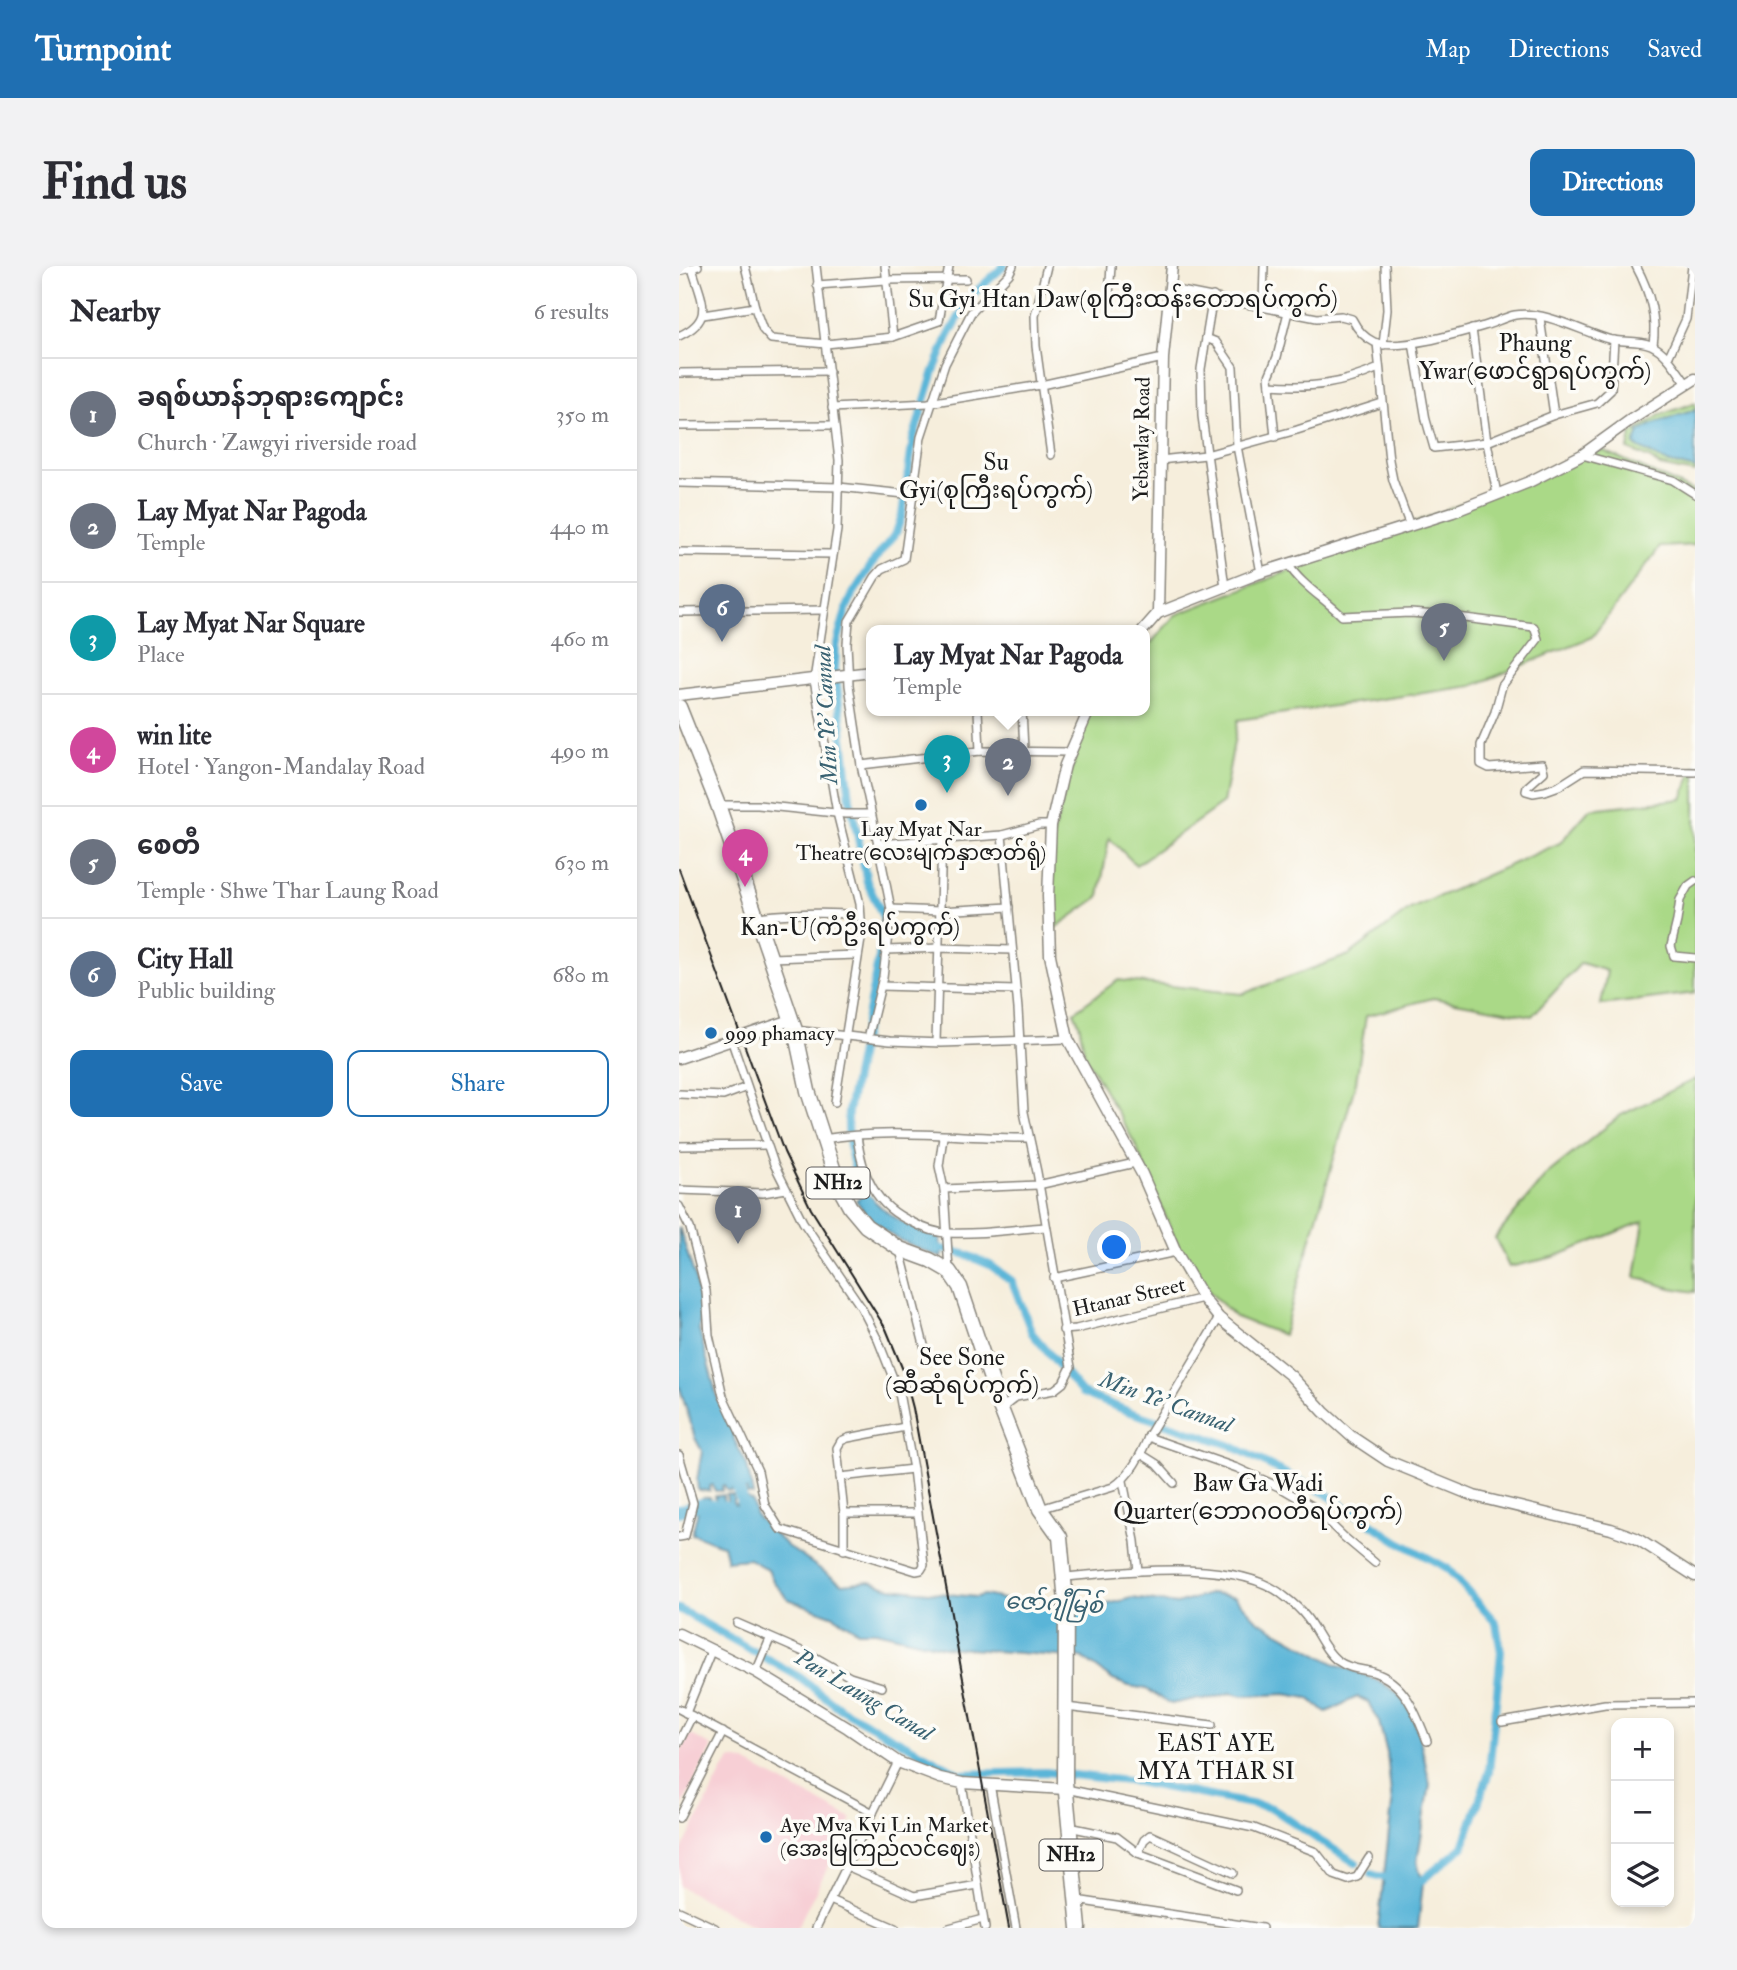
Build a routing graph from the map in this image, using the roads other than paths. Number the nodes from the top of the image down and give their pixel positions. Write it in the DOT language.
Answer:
graph roads {
  1 [pos="745,266"];
  2 [pos="816,266"];
  3 [pos="885,266"];
  4 [pos="949,266"];
  5 [pos="1013,266"];
  6 [pos="1047,266"];
  7 [pos="1111,266"];
  8 [pos="1172,266"];
  9 [pos="1264,266"];
  10 [pos="1385,266"];
  11 [pos="1636,266"];
  12 [pos="1692,266"];
  13 [pos="695,267"];
  14 [pos="679,271"];
  15 [pos="966,279"];
  16 [pos="886,280"];
  17 [pos="948,280"];
  18 [pos="817,285"];
  19 [pos="1171,289"];
  20 [pos="1109,296"];
  21 [pos="1213,296"];
  22 [pos="1263,306"];
  23 [pos="755,307"];
  24 [pos="1288,312"];
  25 [pos="703,316"];
  26 [pos="1540,318"];
  27 [pos="1472,329"];
  28 [pos="679,336"];
  29 [pos="893,337"];
  30 [pos="1206,338"];
  31 [pos="1614,340"];
  32 [pos="1413,343"];
  33 [pos="826,344"];
  34 [pos="1380,344"];
  35 [pos="1653,345"];
  36 [pos="1163,358"];
  37 [pos="1668,358"];
  38 [pos="1379,368"];
  39 [pos="829,371"];
  40 [pos="679,373"];
  41 [pos="1691,382"];
  42 [pos="1041,385"];
  43 [pos="1270,385"];
  44 [pos="930,403"];
  45 [pos="1381,403"];
  46 [pos="832,408"];
  47 [pos="1554,415"];
  48 [pos="834,425"];
  49 [pos="679,426"];
  50 [pos="1275,436"];
  51 [pos="1487,442"];
  52 [pos="1237,446"];
  53 [pos="1051,455"];
  54 [pos="1206,455"];
  55 [pos="1582,456"];
  56 [pos="1160,460"];
  57 [pos="679,483"];
  58 [pos="839,487"];
  59 [pos="1497,494"];
  60 [pos="1695,494"];
  61 [pos="914,495"];
  62 [pos="1410,526"];
  63 [pos="679,552"];
  64 [pos="832,554"];
  65 [pos="1288,565"];
  66 [pos="1261,573"];
  67 [pos="1225,587"];
  68 [pos="823,610"];
  69 [pos="679,612"];
  70 [pos="1158,613"];
  71 [pos="1147,625"];
  72 [pos="866,673"];
  73 [pos="844,676"];
  74 [pos="818,680"];
  75 [pos="679,695"];
  76 [pos="679,707"];
  77 [pos="978,716"];
  78 [pos="1022,716"];
  79 [pos="1086,716"];
  80 [pos="1024,750"];
  81 [pos="980,751"];
  82 [pos="1070,752"];
  83 [pos="861,765"];
  84 [pos="1695,772"];
  85 [pos="718,806"];
  86 [pos="841,814"];
  87 [pos="870,814"];
  88 [pos="1051,825"];
  89 [pos="1002,835"];
  90 [pos="942,839"];
  91 [pos="878,844"];
  92 [pos="1695,881"];
  93 [pos="1009,907"];
  94 [pos="891,909"];
  95 [pos="940,912"];
  96 [pos="860,915"];
  97 [pos="757,918"];
  98 [pos="940,948"];
  99 [pos="887,950"];
  100 [pos="1012,950"];
  101 [pos="857,955"];
  102 [pos="770,958"];
  103 [pos="1695,958"];
  104 [pos="881,986"];
  105 [pos="938,988"];
  106 [pos="1016,990"];
  107 [pos="793,1025"];
  108 [pos="850,1036"];
  109 [pos="866,1038"];
  110 [pos="731,1039"];
  111 [pos="1068,1039"];
  112 [pos="936,1042"];
  113 [pos="1018,1042"];
  114 [pos="679,1058"];
  115 [pos="747,1087"];
  116 [pos="679,1094"];
  117 [pos="835,1102"];
  118 [pos="853,1136"];
  119 [pos="943,1137"];
  120 [pos="830,1138"];
  121 [pos="1029,1138"];
  122 [pos="767,1144"];
  123 [pos="679,1146"];
  124 [pos="1135,1164"];
  125 [pos="1038,1185"];
  126 [pos="786,1189"];
  127 [pos="944,1189"];
  128 [pos="679,1190"];
  129 [pos="679,1206"];
  130 [pos="1045,1227"];
  131 [pos="947,1235"];
  132 [pos="900,1249"];
  133 [pos="1176,1252"];
  134 [pos="949,1267"];
  135 [pos="1054,1278"];
  136 [pos="1203,1298"];
  137 [pos="1219,1318"];
  138 [pos="1063,1330"];
  139 [pos="929,1361"];
  140 [pos="1001,1409"];
  141 [pos="905,1427"];
  142 [pos="1148,1436"];
  143 [pos="1141,1454"];
  144 [pos="679,1455"];
  145 [pos="913,1469"];
  146 [pos="840,1477"];
  147 [pos="1123,1480"];
  148 [pos="1174,1483"];
  149 [pos="679,1488"];
  150 [pos="692,1499"];
  151 [pos="1040,1509"];
  152 [pos="843,1513"];
  153 [pos="916,1513"];
  154 [pos="682,1537"];
  155 [pos="844,1550"];
  156 [pos="1375,1563"];
  157 [pos="1138,1571"];
  158 [pos="1695,1576"];
  159 [pos="1065,1577"];
  160 [pos="737,1623"];
  161 [pos="679,1634"];
  162 [pos="770,1639"];
  163 [pos="712,1648"];
  164 [pos="758,1667"];
  165 [pos="882,1687"];
  166 [pos="1695,1703"];
  167 [pos="1065,1707"];
  168 [pos="686,1713"];
  169 [pos="1502,1722"];
  170 [pos="1212,1725"];
  171 [pos="723,1732"];
  172 [pos="1427,1741"];
  173 [pos="679,1742"];
  174 [pos="898,1762"];
  175 [pos="962,1783"];
  176 [pos="990,1784"];
  177 [pos="1065,1786"];
  178 [pos="873,1813"];
  179 [pos="679,1818"];
  180 [pos="1069,1827"];
  181 [pos="1138,1853"];
  182 [pos="1369,1858"];
  183 [pos="847,1866"];
  184 [pos="1233,1873"];
  185 [pos="978,1885"];
  186 [pos="1236,1890"];
  187 [pos="830,1900"];
  188 [pos="1076,1900"];
  189 [pos="679,1911"];
  190 [pos="983,1919"];
  191 [pos="875,1924"];
  192 [pos="715,1928"];
  193 [pos="816,1928"];
  194 [pos="895,1928"];
  195 [pos="949,1928"];
  196 [pos="985,1928"];
  197 [pos="1016,1928"];
  198 [pos="1079,1928"];
  199 [pos="1262,1928"];
  1 -- 23 [label="street"];
  2 -- 18 [label="street"];
  3 -- 16 [label="street"];
  4 -- 17 [label="street"];
  5 -- 44 [label="street"];
  6 -- 42 [label="street"];
  7 -- 20 [label="street"];
  8 -- 19 [label="main road, Yebawlay Road"];
  9 -- 22 [label="street"];
  10 -- 34 [label="street"];
  11 -- 35 [label="street"];
  12 -- 37 [label="street"];
  13 -- 14 [label="street"];
  13 -- 25 [label="street"];
  15 -- 17 [label="street"];
  16 -- 17 [label="street"];
  16 -- 18 [label="street"];
  16 -- 29 [label="street"];
  17 -- 29 [label="street"];
  18 -- 33 [label="street"];
  19 -- 21 [label="street"];
  19 -- 36 [label="main road, Yebawlay Road"];
  21 -- 22 [label="street"];
  21 -- 30 [label="street"];
  22 -- 24 [label="street"];
  23 -- 25 [label="street"];
  23 -- 33 [label="street"];
  24 -- 34 [label="street"];
  24 -- 43 [label="street"];
  25 -- 28 [label="street"];
  26 -- 27 [label="street"];
  26 -- 31 [label="street"];
  26 -- 47 [label="street"];
  27 -- 32 [label="street"];
  27 -- 51 [label="street"];
  29 -- 33 [label="street"];
  30 -- 52 [label="street"];
  30 -- 54 [label="street"];
  31 -- 35 [label="street"];
  31 -- 47 [label="street"];
  32 -- 34 [label="street"];
  32 -- 51 [label="street"];
  33 -- 39 [label="street"];
  34 -- 38 [label="street"];
  35 -- 37 [label="street"];
  36 -- 42 [label="street"];
  36 -- 56 [label="main road, Yebawlay Road"];
  37 -- 41 [label="street"];
  38 -- 43 [label="street"];
  38 -- 45 [label="street"];
  39 -- 40 [label="street"];
  39 -- 46 [label="street"];
  41 -- 55 [label="main road"];
  42 -- 44 [label="street"];
  42 -- 53 [label="street"];
  43 -- 50 [label="street"];
  44 -- 46 [label="street"];
  44 -- 61 [label="street"];
  45 -- 50 [label="street"];
  45 -- 62 [label="street"];
  46 -- 48 [label="street"];
  47 -- 51 [label="street"];
  48 -- 49 [label="street"];
  48 -- 58 [label="street"];
  50 -- 52 [label="street"];
  51 -- 59 [label="street"];
  52 -- 54 [label="street"];
  52 -- 66 [label="street"];
  54 -- 56 [label="street"];
  54 -- 67 [label="street"];
  55 -- 59 [label="main road"];
  55 -- 60 [label="street"];
  56 -- 70 [label="main road, Yebawlay Road"];
  57 -- 58 [label="street"];
  58 -- 61 [label="street"];
  58 -- 64 [label="street"];
  59 -- 62 [label="main road"];
  61 -- 73 [label="street"];
  62 -- 65 [label="main road"];
  63 -- 64 [label="street"];
  64 -- 68 [label="street"];
  65 -- 66 [label="main road"];
  65 -- 84 [label="street"];
  66 -- 67 [label="main road"];
  67 -- 70 [label="main road"];
  68 -- 69 [label="street"];
  68 -- 74 [label="street"];
  70 -- 71 [label="main road"];
  72 -- 73 [label="main road"];
  73 -- 74 [label="main road"];
  73 -- 83 [label="street"];
  74 -- 75 [label="main road"];
  74 -- 86 [label="street"];
  76 -- 85 [label="highway, NH12"];
  77 -- 81 [label="street"];
  78 -- 80 [label="street"];
  79 -- 82 [label="main road"];
  80 -- 81 [label="street"];
  80 -- 82 [label="street"];
  81 -- 83 [label="street"];
  82 -- 88 [label="main road"];
  83 -- 87 [label="street"];
  85 -- 86 [label="street"];
  85 -- 97 [label="highway, NH12"];
  86 -- 87 [label="street"];
  86 -- 96 [label="street"];
  87 -- 91 [label="street"];
  88 -- 89 [label="street"];
  88 -- 111 [label="main road"];
  89 -- 90 [label="street"];
  89 -- 93 [label="street"];
  90 -- 91 [label="street"];
  90 -- 95 [label="street"];
  91 -- 94 [label="street"];
  92 -- 103 [label="street"];
  93 -- 95 [label="street"];
  93 -- 100 [label="street"];
  94 -- 95 [label="street"];
  94 -- 99 [label="street"];
  95 -- 98 [label="street"];
  96 -- 97 [label="street"];
  96 -- 101 [label="street"];
  97 -- 102 [label="highway, NH12"];
  98 -- 99 [label="street"];
  98 -- 100 [label="street"];
  98 -- 105 [label="street"];
  99 -- 104 [label="street"];
  100 -- 106 [label="street"];
  101 -- 102 [label="street"];
  101 -- 108 [label="street"];
  102 -- 107 [label="highway, NH12"];
  104 -- 105 [label="street"];
  104 -- 109 [label="street"];
  105 -- 106 [label="street"];
  105 -- 112 [label="street"];
  106 -- 113 [label="street"];
  107 -- 108 [label="street"];
  107 -- 110 [label="main road"];
  107 -- 120 [label="highway, NH12"];
  108 -- 109 [label="street"];
  108 -- 117 [label="street"];
  109 -- 112 [label="street"];
  110 -- 114 [label="main road"];
  110 -- 115 [label="street"];
  111 -- 113 [label="street"];
  111 -- 124 [label="main road"];
  112 -- 113 [label="street"];
  113 -- 121 [label="street"];
  115 -- 116 [label="street"];
  115 -- 122 [label="street"];
  118 -- 119 [label="street"];
  118 -- 120 [label="street"];
  118 -- 131 [label="street"];
  119 -- 121 [label="street"];
  119 -- 127 [label="street"];
  120 -- 132 [label="highway, NH12"];
  121 -- 125 [label="street"];
  122 -- 123 [label="street"];
  122 -- 126 [label="street"];
  124 -- 125 [label="street"];
  124 -- 133 [label="main road"];
  125 -- 127 [label="street"];
  125 -- 130 [label="street"];
  126 -- 128 [label="street"];
  126 -- 141 [label="street"];
  127 -- 131 [label="street"];
  129 -- 155 [label="street"];
  130 -- 131 [label="street"];
  130 -- 135 [label="street"];
  131 -- 134 [label="street"];
  132 -- 134 [label="highway, NH12"];
  132 -- 139 [label="street"];
  133 -- 135 [label="street"];
  133 -- 136 [label="main road"];
  134 -- 140 [label="highway, NH12"];
  135 -- 138 [label="street"];
  136 -- 137 [label="main road"];
  136 -- 138 [label="street, Htanar Street"];
  137 -- 142 [label="street"];
  137 -- 158 [label="main road"];
  138 -- 140 [label="street"];
  140 -- 151 [label="highway, NH12"];
  141 -- 145 [label="street"];
  141 -- 146 [label="street"];
  142 -- 143 [label="street"];
  142 -- 156 [label="street"];
  143 -- 147 [label="street"];
  143 -- 148 [label="street"];
  144 -- 150 [label="street"];
  145 -- 146 [label="street"];
  145 -- 153 [label="street"];
  146 -- 152 [label="street"];
  147 -- 151 [label="street"];
  147 -- 157 [label="street"];
  149 -- 150 [label="street"];
  150 -- 154 [label="street"];
  151 -- 159 [label="highway, NH12"];
  152 -- 153 [label="street"];
  152 -- 155 [label="street"];
  153 -- 155 [label="street"];
  157 -- 159 [label="street"];
  157 -- 172 [label="street"];
  159 -- 167 [label="highway, NH12"];
  160 -- 162 [label="street"];
  161 -- 163 [label="main road"];
  162 -- 164 [label="street"];
  162 -- 165 [label="street"];
  163 -- 164 [label="main road"];
  163 -- 168 [label="street"];
  164 -- 174 [label="main road"];
  166 -- 169 [label="street"];
  167 -- 170 [label="street"];
  167 -- 177 [label="highway, NH12"];
  168 -- 171 [label="street"];
  168 -- 173 [label="street"];
  171 -- 178 [label="street"];
  171 -- 179 [label="street"];
  174 -- 175 [label="main road"];
  174 -- 178 [label="street"];
  175 -- 176 [label="main road"];
  175 -- 185 [label="street"];
  176 -- 177 [label="main road"];
  176 -- 197 [label="street"];
  177 -- 180 [label="highway, NH12"];
  177 -- 182 [label="street"];
  178 -- 183 [label="street"];
  180 -- 181 [label="street"];
  180 -- 188 [label="highway, NH12"];
  181 -- 184 [label="street"];
  181 -- 186 [label="street"];
  183 -- 185 [label="street"];
  183 -- 187 [label="street"];
  185 -- 190 [label="street"];
  187 -- 191 [label="street"];
  187 -- 193 [label="street"];
  188 -- 198 [label="highway, NH12"];
  188 -- 199 [label="street"];
  189 -- 192 [label="street"];
  190 -- 195 [label="street"];
  190 -- 196 [label="street"];
  191 -- 194 [label="street"];
}
